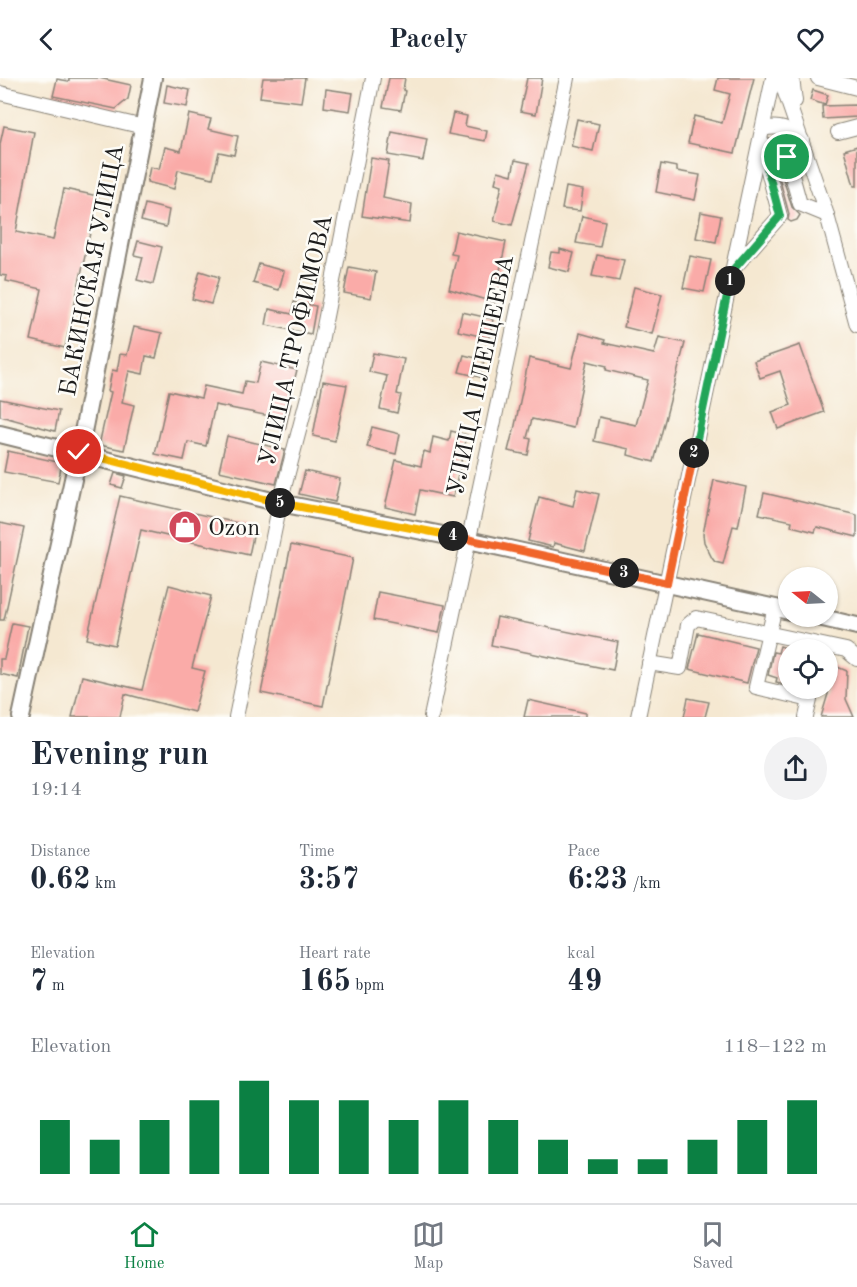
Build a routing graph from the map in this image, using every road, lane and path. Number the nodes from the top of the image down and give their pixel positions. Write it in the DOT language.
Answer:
graph roads {
  1 [pos="153,78"];
  2 [pos="373,78"];
  3 [pos="567,78"];
  4 [pos="773,78"];
  5 [pos="780,78"];
  6 [pos="792,78"];
  7 [pos="818,78"];
  8 [pos="857,88"];
  9 [pos="0,93"];
  10 [pos="144,127"];
  11 [pos="857,127"];
  12 [pos="838,132"];
  13 [pos="800,133"];
  14 [pos="764,139"];
  15 [pos="827,215"];
  16 [pos="732,271"];
  17 [pos="857,325"];
  18 [pos="0,434"];
  19 [pos="79,452"];
  20 [pos="280,502"];
  21 [pos="468,540"];
  22 [pos="667,583"];
  23 [pos="778,608"];
  24 [pos="778,616"];
  25 [pos="838,622"];
  26 [pos="857,626"];
  27 [pos="769,633"];
  28 [pos="857,659"];
  29 [pos="650,663"];
  30 [pos="21,717"];
  31 [pos="236,717"];
  32 [pos="431,717"];
  33 [pos="638,717"];
  34 [pos="806,717"];
  1 -- 10 [label="main road, БАКИНСКАЯ УЛИЦА"];
  2 -- 20 [label="street, УЛИЦА ТРОФИМОВА"];
  3 -- 21 [label="street, УЛИЦА ПЛЕЩЕЕВА"];
  4 -- 14 [label="street"];
  5 -- 13 [label="street"];
  6 -- 13 [label="street"];
  7 -- 8 [label="street"];
  9 -- 10 [label="street"];
  10 -- 19 [label="main road, БАКИНСКАЯ УЛИЦА"];
  11 -- 12 [label="street"];
  13 -- 14 [label="street"];
  13 -- 15 [label="street"];
  14 -- 15 [label="street"];
  14 -- 16 [label="street"];
  14 -- 16 [label="street"];
  15 -- 17 [label="street"];
  16 -- 22 [label="street"];
  18 -- 19 [label="main road"];
  19 -- 20 [label="main road"];
  19 -- 30 [label="main road, БАКИНСКАЯ УЛИЦА"];
  20 -- 21 [label="main road"];
  20 -- 31 [label="street, УЛИЦА ТРОФИМОВА"];
  21 -- 22 [label="main road"];
  21 -- 32 [label="street, УЛИЦА ПЛЕЩЕЕВА"];
  22 -- 23 [label="main road"];
  22 -- 29 [label="street"];
  24 -- 27 [label="street"];
  25 -- 26 [label="main road"];
  27 -- 28 [label="street"];
  27 -- 29 [label="street"];
  27 -- 34 [label="street"];
  29 -- 33 [label="street"];
}
